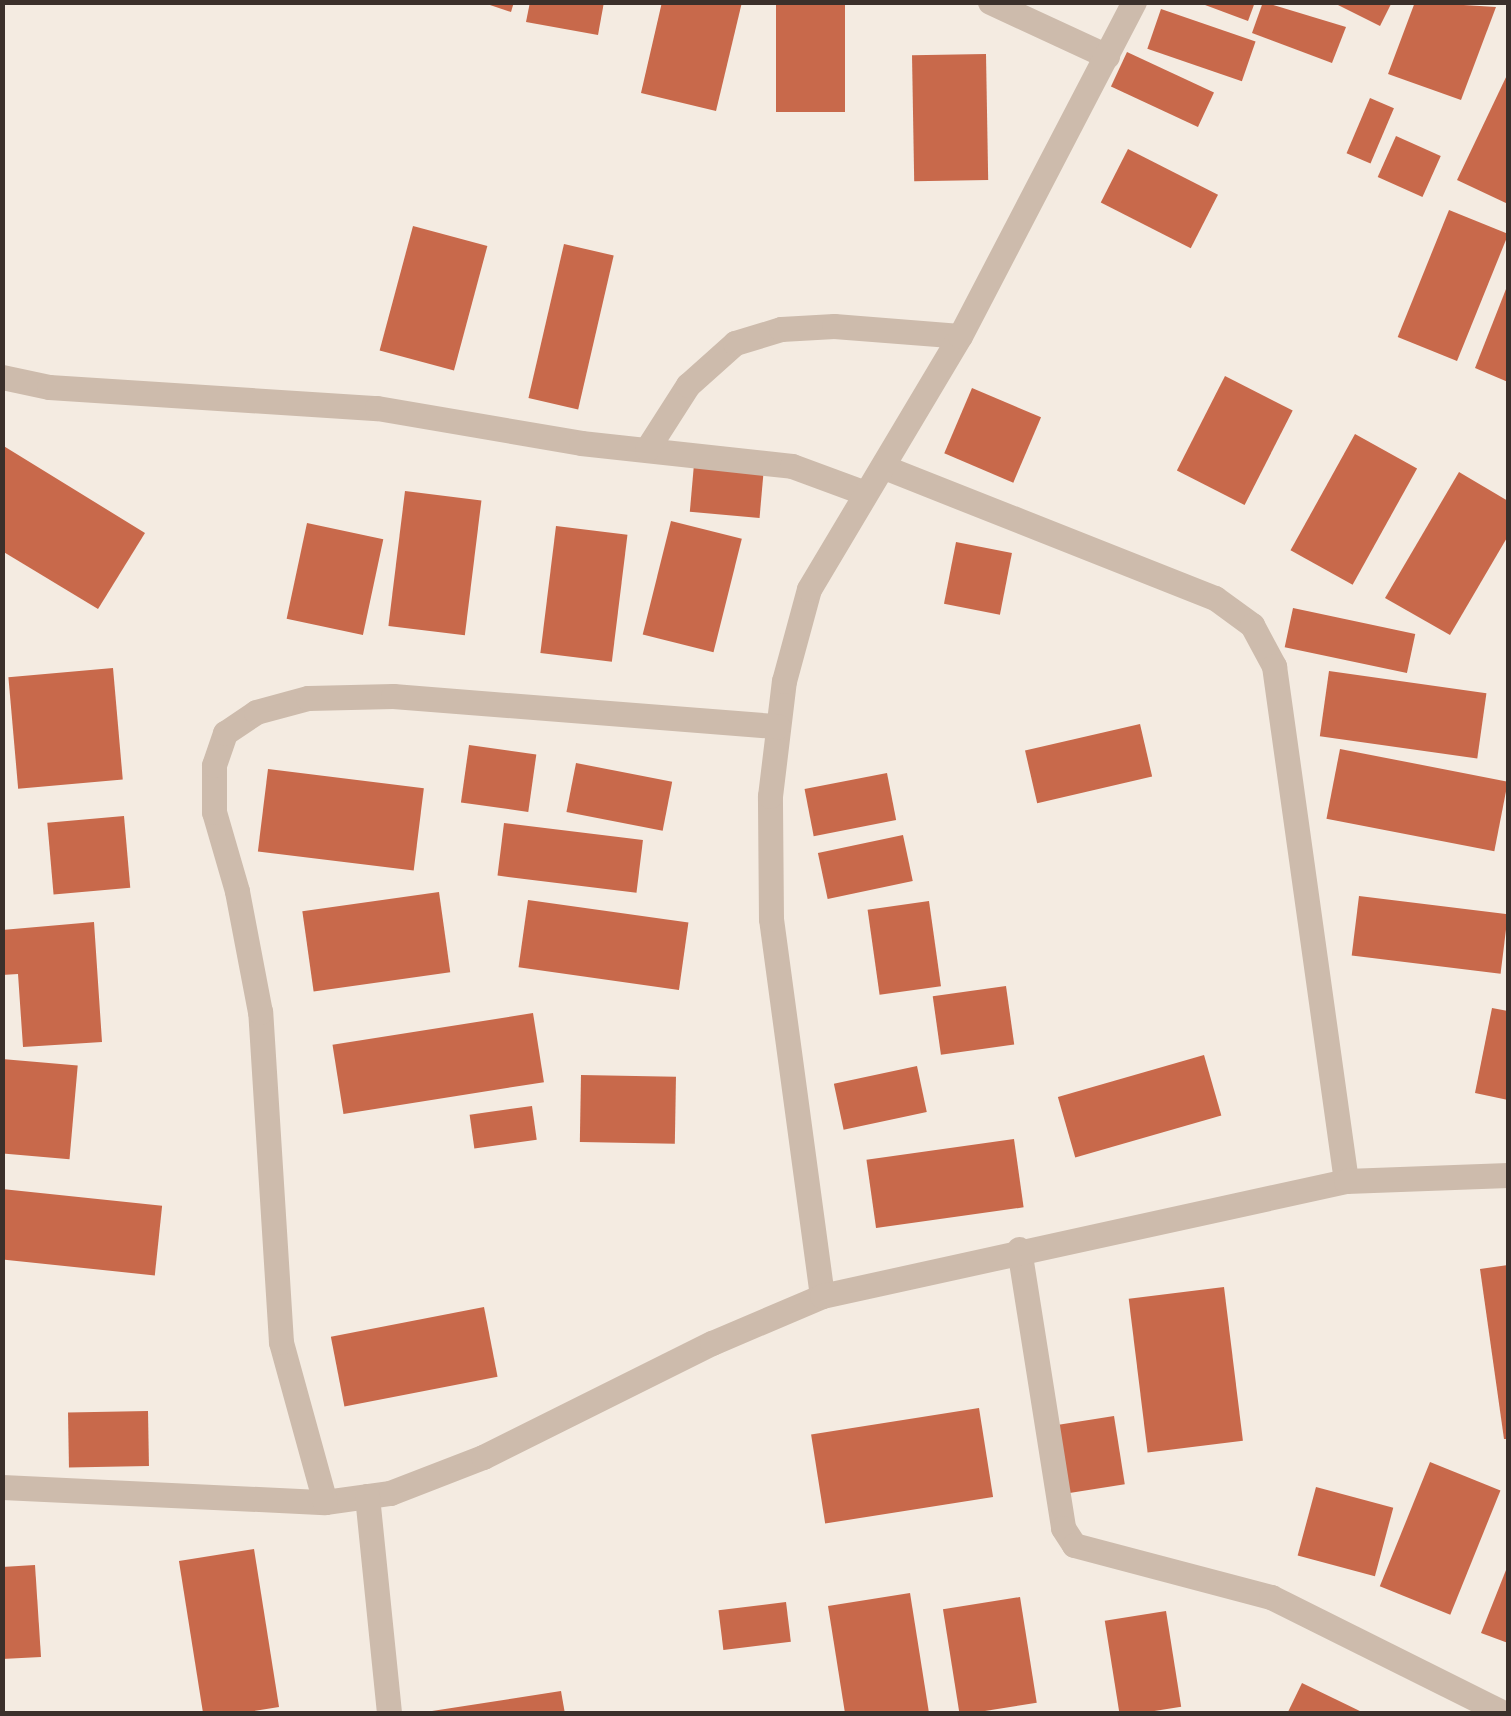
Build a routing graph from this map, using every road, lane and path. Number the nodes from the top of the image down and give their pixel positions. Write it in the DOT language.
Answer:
graph roads {
  1 [pos="990,2"];
  2 [pos="1134,2"];
  3 [pos="1108,56"];
  4 [pos="960,336"];
  5 [pos="2,377"];
  6 [pos="647,448"];
  7 [pos="884,467"];
  8 [pos="865,493"];
  9 [pos="778,726"];
  10 [pos="1508,1175"];
  11 [pos="1346,1180"];
  12 [pos="1019,1250"];
  13 [pos="822,1296"];
  14 [pos="2,1487"];
  15 [pos="367,1496"];
  16 [pos="325,1502"];
  17 [pos="389,1714"];
  18 [pos="1506,1714"];
  1 -- 3 [label="street"];
  2 -- 3 [label="street"];
  3 -- 4 [label="street"];
  4 -- 6 [label="street"];
  4 -- 7 [label="street"];
  5 -- 6 [label="street"];
  6 -- 8 [label="street"];
  7 -- 8 [label="street"];
  7 -- 11 [label="street"];
  8 -- 9 [label="street"];
  9 -- 13 [label="street"];
  9 -- 16 [label="street"];
  10 -- 11 [label="street"];
  11 -- 12 [label="street"];
  12 -- 13 [label="street"];
  12 -- 18 [label="street"];
  13 -- 15 [label="street"];
  14 -- 16 [label="street"];
  15 -- 16 [label="street"];
  15 -- 17 [label="street"];
}
